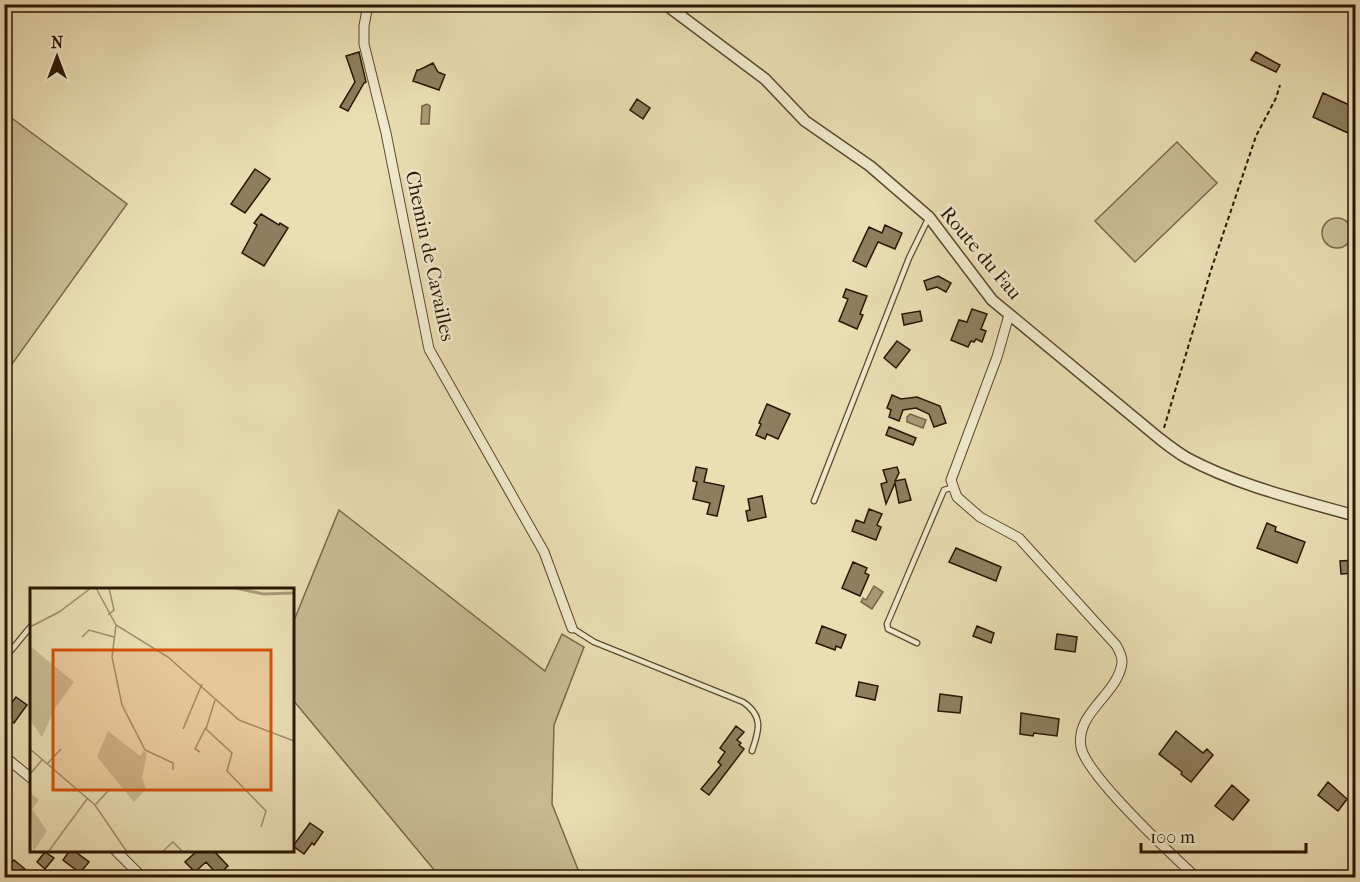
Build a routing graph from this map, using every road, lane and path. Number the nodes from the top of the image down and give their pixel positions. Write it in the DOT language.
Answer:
graph roads {
  1 [pos="368,4"];
  2 [pos="665,4"];
  3 [pos="1280,85"];
  4 [pos="929,217"];
  5 [pos="1009,315"];
  6 [pos="1160,440"];
  7 [pos="954,487"];
  8 [pos="814,501"];
  9 [pos="1356,516"];
  10 [pos="30,627"];
  11 [pos="572,627"];
  12 [pos="916,643"];
  13 [pos="4,659"];
  14 [pos="752,751"];
  15 [pos="4,756"];
  16 [pos="30,777"];
  17 [pos="117,852"];
  18 [pos="142,878"];
  19 [pos="1197,878"];
  1 -- 11 [label="street, Chemin de Cavailles"];
  2 -- 4 [label="street, Route du Fau"];
  3 -- 6 [label="path"];
  4 -- 5 [label="street, Route du Fau"];
  4 -- 8 [label="lane"];
  5 -- 6 [label="street, Route du Fau"];
  5 -- 7 [label="street"];
  6 -- 9 [label="street, Route du Fau"];
  7 -- 12 [label="lane"];
  7 -- 19 [label="street"];
  10 -- 13 [label="lane"];
  11 -- 14 [label="lane"];
  15 -- 16 [label="street"];
  17 -- 18 [label="street"];
}
